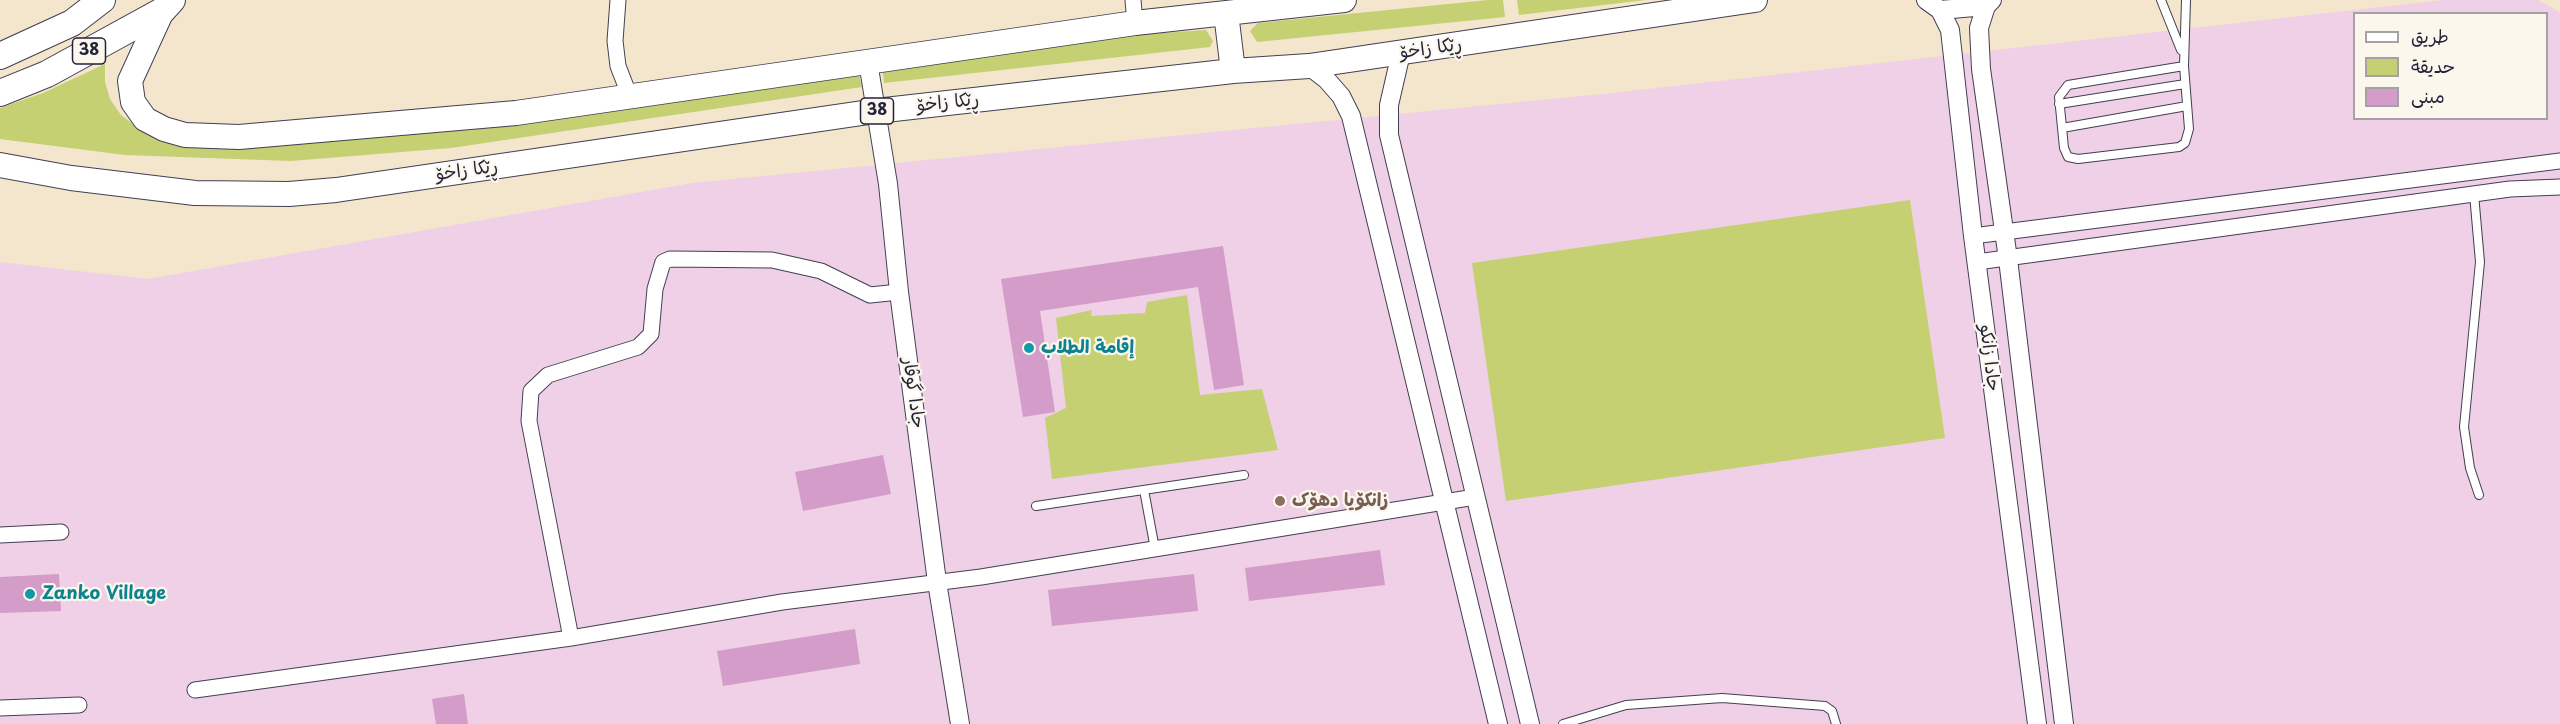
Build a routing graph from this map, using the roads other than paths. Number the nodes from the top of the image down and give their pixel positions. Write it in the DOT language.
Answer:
graph roads {
  1 [pos="102,0"];
  2 [pos="618,0"];
  3 [pos="1344,0"];
  4 [pos="1755,0"];
  5 [pos="2162,0"];
  6 [pos="2186,0"];
  7 [pos="1989,3"];
  8 [pos="167,5"];
  9 [pos="1933,5"];
  10 [pos="1134,11"];
  11 [pos="1226,13"];
  12 [pos="1401,53"];
  13 [pos="2183,55"];
  14 [pos="0,56"];
  15 [pos="868,62"];
  16 [pos="1309,66"];
  17 [pos="2184,66"];
  18 [pos="1233,71"];
  19 [pos="2185,84"];
  20 [pos="0,93"];
  21 [pos="630,98"];
  22 [pos="2059,104"];
  23 [pos="2187,106"];
  24 [pos="876,111"];
  25 [pos="2062,128"];
  26 [pos="1389,135"];
  27 [pos="1359,143"];
  28 [pos="2560,161"];
  29 [pos="0,165"];
  30 [pos="2560,187"];
  31 [pos="2474,194"];
  32 [pos="2004,233"];
  33 [pos="1973,236"];
  34 [pos="2008,259"];
  35 [pos="1977,262"];
  36 [pos="899,292"];
  37 [pos="1244,475"];
  38 [pos="1144,490"];
  39 [pos="2479,495"];
  40 [pos="1475,497"];
  41 [pos="1445,502"];
  42 [pos="1036,506"];
  43 [pos="61,532"];
  44 [pos="0,535"];
  45 [pos="1155,549"];
  46 [pos="937,582"];
  47 [pos="571,638"];
  48 [pos="195,690"];
  49 [pos="79,705"];
  50 [pos="0,708"];
  51 [pos="960,724"];
  52 [pos="1498,724"];
  53 [pos="1530,724"];
  54 [pos="1563,724"];
  55 [pos="1836,724"];
  56 [pos="2037,724"];
  57 [pos="2064,724"];
  1 -- 14 [label="highway, 38"];
  2 -- 21 [label="street"];
  3 -- 11 [label="main road, 38"];
  4 -- 12 [label="main road, ڕێکا زاخۆ / 38"];
  5 -- 13 [label="lane"];
  6 -- 13 [label="lane"];
  7 -- 9 [label="street"];
  7 -- 32 [label="street, جادا زانکو"];
  8 -- 20 [label="highway, 38"];
  8 -- 21 [label="main road, 38"];
  9 -- 33 [label="street, جادا زانکو"];
  10 -- 11 [label="main road, 38"];
  10 -- 15 [label="main road, 38"];
  11 -- 18 [label="main road"];
  12 -- 16 [label="main road, ڕێکا زاخۆ / 38"];
  12 -- 26 [label="street"];
  13 -- 17 [label="lane"];
  15 -- 21 [label="main road, 38"];
  15 -- 24 [label="street, جادا گوڤار"];
  16 -- 18 [label="main road, ڕێکا زاخۆ / 38"];
  16 -- 27 [label="street"];
  17 -- 19 [label="lane"];
  17 -- 22 [label="lane"];
  18 -- 24 [label="main road, ڕێکا زاخۆ / 38"];
  19 -- 22 [label="lane"];
  19 -- 23 [label="lane"];
  22 -- 25 [label="lane"];
  23 -- 25 [label="lane"];
  23 -- 25 [label="lane"];
  24 -- 29 [label="main road, ڕێکا زاخۆ / 38"];
  24 -- 36 [label="street, جادا گوڤار"];
  26 -- 27 [label="street"];
  26 -- 40 [label="street"];
  27 -- 41 [label="street"];
  28 -- 32 [label="street"];
  30 -- 31 [label="street"];
  31 -- 34 [label="street"];
  31 -- 39 [label="lane"];
  32 -- 33 [label="street"];
  32 -- 34 [label="street, جادا زانکو"];
  33 -- 35 [label="street, جادا زانکو"];
  34 -- 35 [label="street"];
  34 -- 57 [label="street, جادا زانکو"];
  35 -- 56 [label="street, جادا زانکو"];
  36 -- 46 [label="street, جادا گوڤار"];
  36 -- 47 [label="street"];
  37 -- 38 [label="lane"];
  38 -- 42 [label="lane"];
  38 -- 45 [label="lane"];
  40 -- 41 [label="street"];
  40 -- 53 [label="street"];
  41 -- 45 [label="street"];
  41 -- 52 [label="street"];
  43 -- 44 [label="street"];
  45 -- 46 [label="street"];
  46 -- 47 [label="street"];
  46 -- 51 [label="street, جادا گوڤار"];
  47 -- 48 [label="street"];
  49 -- 50 [label="street"];
  54 -- 55 [label="lane"];
}
